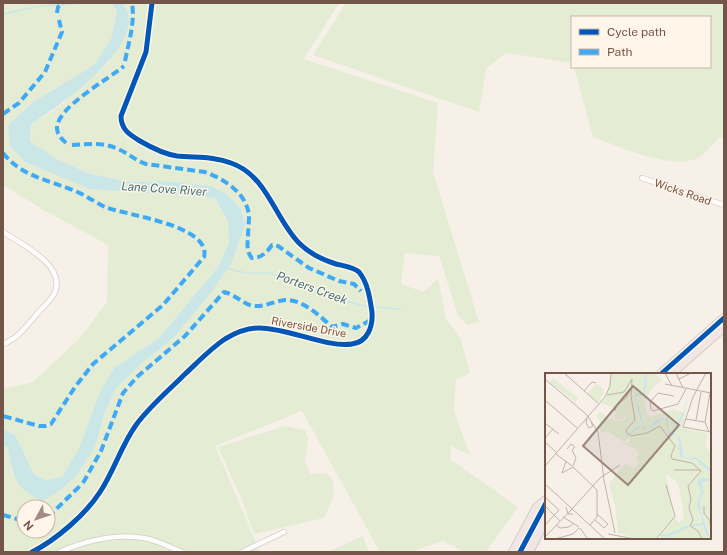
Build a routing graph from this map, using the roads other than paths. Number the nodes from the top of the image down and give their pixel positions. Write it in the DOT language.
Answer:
graph roads {
  1 [pos="153,3"];
  2 [pos="642,178"];
  3 [pos="724,205"];
  4 [pos="3,232"];
  5 [pos="724,318"];
  6 [pos="724,327"];
  7 [pos="3,344"];
  8 [pos="662,373"];
  9 [pos="672,373"];
  10 [pos="545,503"];
  11 [pos="545,504"];
  12 [pos="545,521"];
  13 [pos="284,532"];
  14 [pos="32,552"];
  15 [pos="59,552"];
  16 [pos="182,552"];
  17 [pos="242,552"];
  18 [pos="513,552"];
  19 [pos="520,552"];
  20 [pos="529,552"];
  1 -- 14 [label="street, Riverside Drive"];
  2 -- 3 [label="street, Wicks Road"];
  4 -- 7 [label="street"];
  5 -- 8 [label="highway"];
  6 -- 9 [label="highway"];
  10 -- 18 [label="highway"];
  11 -- 19 [label="highway"];
  12 -- 20 [label="highway"];
  13 -- 17 [label="street"];
  15 -- 16 [label="street"];
}
